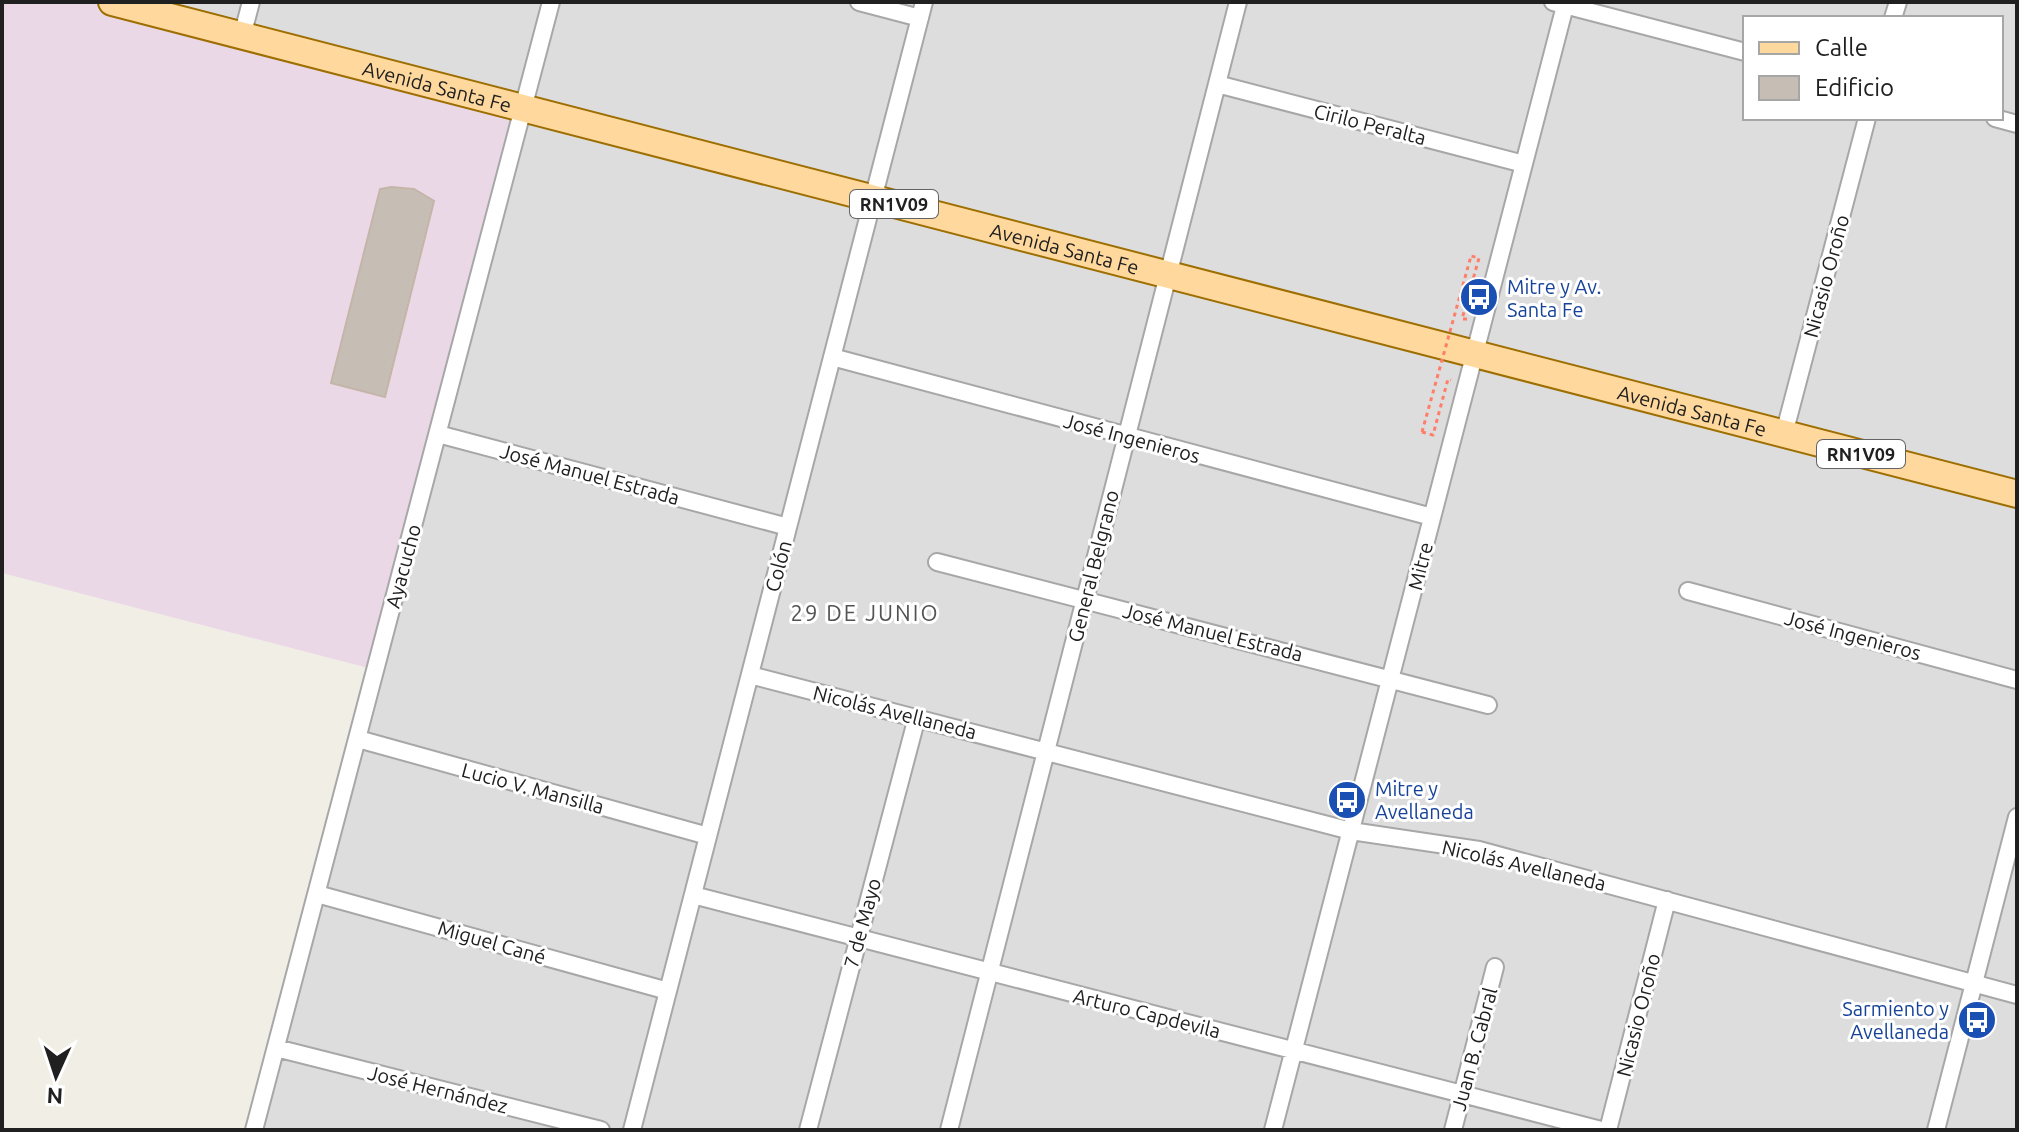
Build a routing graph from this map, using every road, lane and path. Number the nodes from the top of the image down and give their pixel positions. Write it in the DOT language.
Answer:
graph roads {
  1 [pos="112,2"];
  2 [pos="251,2"];
  3 [pos="551,2"];
  4 [pos="859,2"];
  5 [pos="1238,2"];
  6 [pos="1561,3"];
  7 [pos="922,10"];
  8 [pos="242,36"];
  9 [pos="1743,51"];
  10 [pos="1217,84"];
  11 [pos="522,108"];
  12 [pos="1866,120"];
  13 [pos="1524,164"];
  14 [pos="873,199"];
  15 [pos="1168,275"];
  16 [pos="1483,321"];
  17 [pos="1474,354"];
  18 [pos="832,357"];
  19 [pos="1467,383"];
  20 [pos="438,434"];
  21 [pos="1784,434"];
  22 [pos="1126,436"];
  23 [pos="2017,494"];
  24 [pos="1432,517"];
  25 [pos="788,527"];
  26 [pos="937,562"];
  27 [pos="1688,591"];
  28 [pos="1085,599"];
  29 [pos="750,675"];
  30 [pos="1391,677"];
  31 [pos="2017,680"];
  32 [pos="1488,705"];
  33 [pos="917,717"];
  34 [pos="358,739"];
  35 [pos="1046,749"];
  36 [pos="2017,817"];
  37 [pos="1351,831"];
  38 [pos="708,836"];
  39 [pos="317,894"];
  40 [pos="693,895"];
  41 [pos="1667,900"];
  42 [pos="858,939"];
  43 [pos="1495,967"];
  44 [pos="989,973"];
  45 [pos="1974,985"];
  46 [pos="668,991"];
  47 [pos="2017,995"];
  48 [pos="276,1048"];
  49 [pos="1294,1051"];
  50 [pos="1462,1094"];
  51 [pos="254,1130"];
  52 [pos="601,1130"];
  53 [pos="632,1130"];
  54 [pos="808,1130"];
  55 [pos="949,1130"];
  56 [pos="1273,1130"];
  57 [pos="1453,1130"];
  58 [pos="1601,1130"];
  59 [pos="1608,1130"];
  60 [pos="1936,1130"];
  1 -- 8 [label="main road, Avenida Santa Fe / RN1V09"];
  2 -- 8 [label="street"];
  3 -- 11 [label="street, Ayacucho"];
  4 -- 7 [label="street"];
  5 -- 10 [label="street, General Belgrano"];
  6 -- 9 [label="street"];
  6 -- 13 [label="street, Mitre"];
  7 -- 14 [label="street, Colón"];
  8 -- 11 [label="main road, Avenida Santa Fe / RN1V09"];
  10 -- 13 [label="street, Cirilo Peralta"];
  10 -- 15 [label="street, General Belgrano"];
  11 -- 14 [label="main road, Avenida Santa Fe / RN1V09"];
  11 -- 20 [label="street, Ayacucho"];
  12 -- 21 [label="street, Nicasio Oroño"];
  13 -- 16 [label="street, Mitre"];
  14 -- 15 [label="main road, Avenida Santa Fe / RN1V09"];
  14 -- 18 [label="street, Colón"];
  15 -- 17 [label="main road, Avenida Santa Fe / RN1V09"];
  15 -- 22 [label="street, General Belgrano"];
  16 -- 17 [label="street, Mitre"];
  16 -- 19 [label="path, bridge"];
  17 -- 19 [label="street, Mitre"];
  17 -- 21 [label="main road, Avenida Santa Fe / RN1V09"];
  18 -- 22 [label="street, José Ingenieros"];
  18 -- 25 [label="street, Colón"];
  19 -- 24 [label="street, Mitre"];
  20 -- 25 [label="street, José Manuel Estrada"];
  20 -- 34 [label="street, Ayacucho"];
  21 -- 23 [label="main road, Avenida Santa Fe / RN1V09"];
  22 -- 24 [label="street, José Ingenieros"];
  22 -- 28 [label="street, General Belgrano"];
  24 -- 30 [label="street, Mitre"];
  25 -- 29 [label="street, Colón"];
  26 -- 28 [label="street, José Manuel Estrada"];
  27 -- 31 [label="street, José Ingenieros"];
  28 -- 30 [label="street, José Manuel Estrada"];
  28 -- 35 [label="street, General Belgrano"];
  29 -- 33 [label="street, Nicolás Avellaneda"];
  29 -- 38 [label="street, Colón"];
  30 -- 32 [label="street, José Manuel Estrada"];
  30 -- 37 [label="street, Mitre"];
  33 -- 35 [label="street, Nicolás Avellaneda"];
  33 -- 42 [label="street, 7 de Mayo"];
  34 -- 38 [label="street, Lucio V. Mansilla"];
  34 -- 39 [label="street, Ayacucho"];
  35 -- 37 [label="street, Nicolás Avellaneda"];
  35 -- 44 [label="street, General Belgrano"];
  36 -- 45 [label="street"];
  37 -- 41 [label="street, Nicolás Avellaneda"];
  37 -- 49 [label="street, Mitre"];
  38 -- 40 [label="street, Colón"];
  39 -- 46 [label="street, Miguel Cané"];
  39 -- 48 [label="street, Ayacucho"];
  40 -- 42 [label="street, Arturo Capdevila"];
  40 -- 46 [label="street, Colón"];
  41 -- 45 [label="street, Nicolás Avellaneda"];
  41 -- 59 [label="street, Nicasio Oroño"];
  42 -- 44 [label="street, Arturo Capdevila"];
  42 -- 54 [label="street, 7 de Mayo"];
  43 -- 50 [label="street, Juan B. Cabral"];
  44 -- 49 [label="street, Arturo Capdevila"];
  44 -- 55 [label="street, General Belgrano"];
  45 -- 47 [label="street, Nicolás Avellaneda"];
  45 -- 60 [label="street"];
  46 -- 53 [label="street, Colón"];
  48 -- 51 [label="street, Ayacucho"];
  48 -- 52 [label="street, José Hernández"];
  49 -- 50 [label="street, Arturo Capdevila"];
  49 -- 56 [label="street, Mitre"];
  50 -- 57 [label="street, Juan B. Cabral"];
  50 -- 58 [label="street, Arturo Capdevila"];
}
